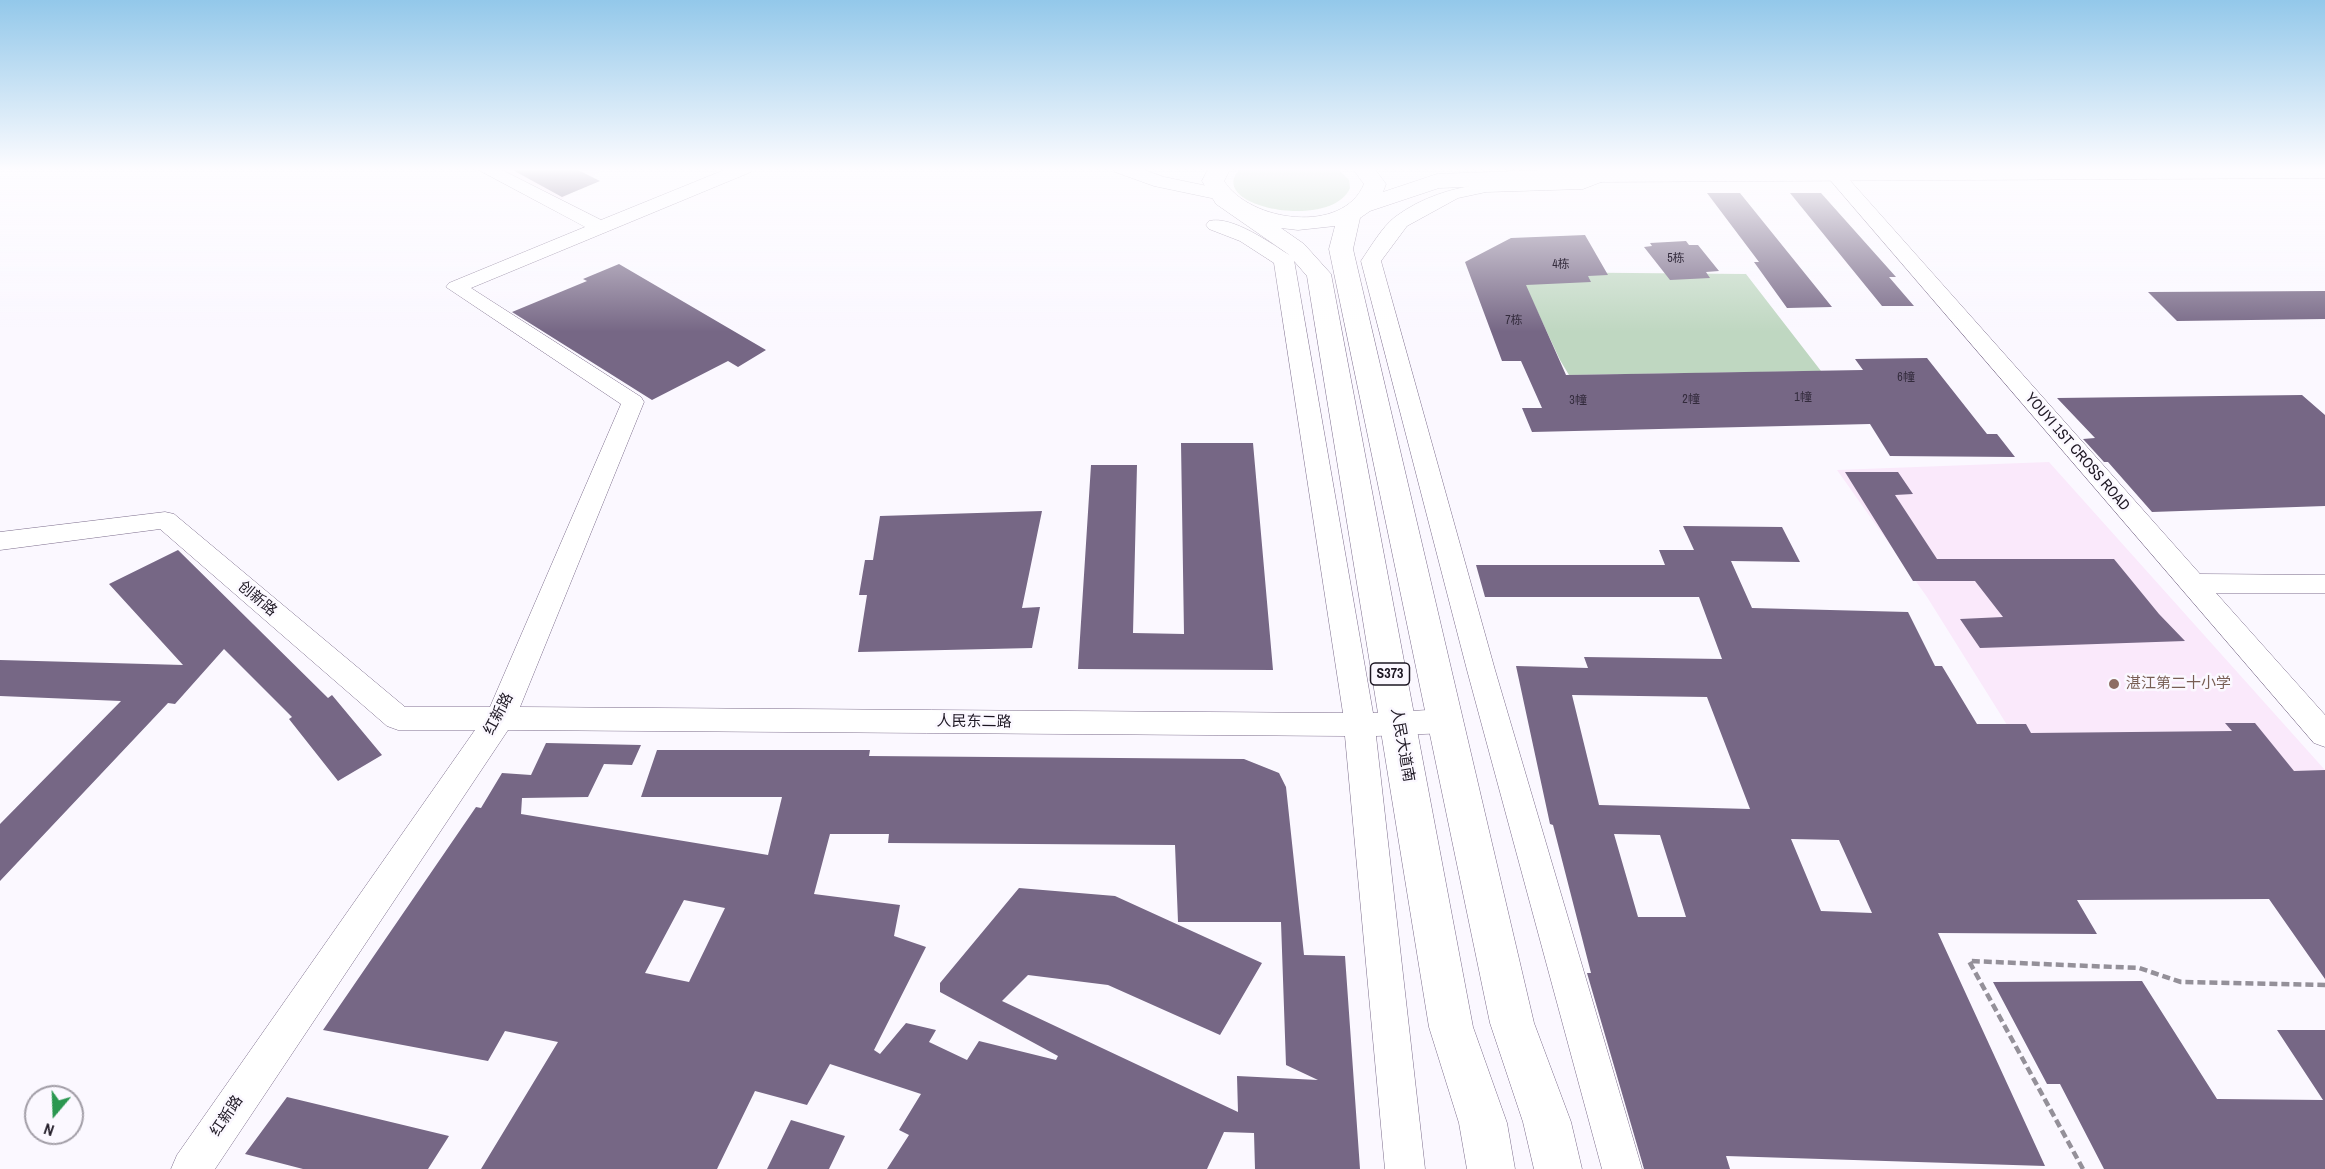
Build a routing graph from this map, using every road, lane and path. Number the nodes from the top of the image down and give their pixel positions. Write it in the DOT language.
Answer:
graph roads {
  1 [pos="590,223"];
  2 [pos="614,223"];
  3 [pos="1235,223"];
  4 [pos="1247,223"];
  5 [pos="1353,223"];
  6 [pos="1401,223"];
  7 [pos="1880,223"];
  8 [pos="601,228"];
  9 [pos="0,541"];
  10 [pos="2192,583"];
  11 [pos="2325,584"];
  12 [pos="501,717"];
  13 [pos="1447,721"];
  14 [pos="1399,726"];
  15 [pos="2325,735"];
  16 [pos="2325,985"];
  17 [pos="191,1169"];
  18 [pos="1405,1169"];
  19 [pos="1491,1169"];
  20 [pos="1558,1169"];
  21 [pos="1622,1169"];
  22 [pos="2083,1169"];
  1 -- 8 [label="street"];
  2 -- 8 [label="street"];
  3 -- 18 [label="street"];
  4 -- 14 [label="main road, 人民大道南 / S373"];
  5 -- 13 [label="main road"];
  6 -- 21 [label="street"];
  7 -- 10 [label="street, YOUYI 1ST CROSS ROAD"];
  8 -- 12 [label="street, 红新路"];
  9 -- 12 [label="street, 创新路"];
  10 -- 11 [label="street"];
  10 -- 15 [label="street, YOUYI 1ST CROSS ROAD"];
  12 -- 14 [label="street, 人民东二路"];
  12 -- 17 [label="street, 红新路"];
  13 -- 14 [label="street, 人民东二路"];
  13 -- 20 [label="main road"];
  14 -- 19 [label="main road, 人民大道南 / S373"];
  16 -- 22 [label="path"];
}
